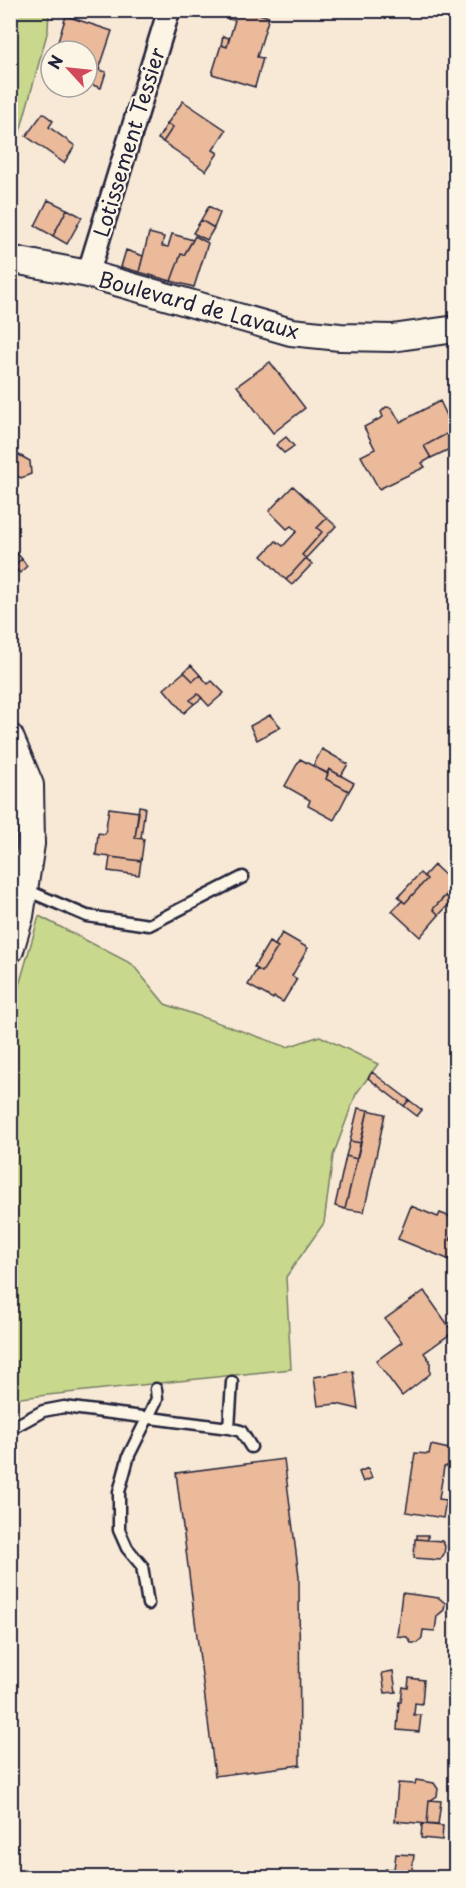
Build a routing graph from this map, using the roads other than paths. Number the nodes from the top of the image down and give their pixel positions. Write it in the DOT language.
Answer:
graph roads {
  1 [pos="169,10"];
  2 [pos="12,258"];
  3 [pos="88,274"];
  4 [pos="456,329"];
  5 [pos="10,737"];
  6 [pos="243,876"];
  7 [pos="24,889"];
  8 [pos="10,950"];
  9 [pos="232,1382"];
  10 [pos="156,1389"];
  11 [pos="149,1416"];
  12 [pos="229,1428"];
  13 [pos="10,1429"];
  14 [pos="251,1447"];
  15 [pos="148,1604"];
  1 -- 3 [label="street, Lotissement Tessier"];
  2 -- 3 [label="street, Boulevard de Lavaux"];
  3 -- 4 [label="street, Boulevard de Lavaux"];
  5 -- 7 [label="street"];
  6 -- 7 [label="lane"];
  7 -- 8 [label="street"];
  9 -- 12 [label="lane"];
  10 -- 11 [label="lane"];
  11 -- 12 [label="lane"];
  11 -- 13 [label="lane"];
  11 -- 15 [label="lane"];
  12 -- 14 [label="lane"];
}
